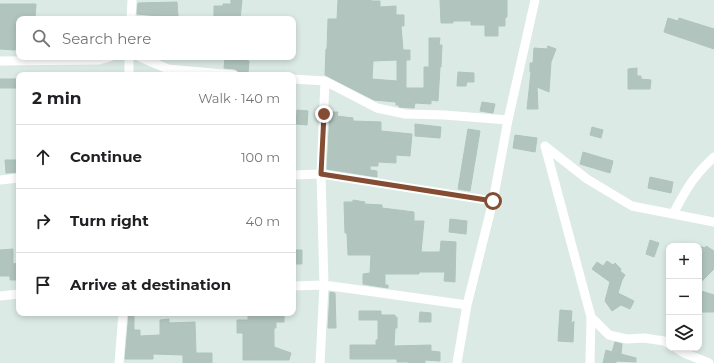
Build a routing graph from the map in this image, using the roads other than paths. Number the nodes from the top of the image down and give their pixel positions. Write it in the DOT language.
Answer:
graph roads {
  1 [pos="132,0"];
  2 [pos="535,0"];
  3 [pos="131,16"];
  4 [pos="99,60"];
  5 [pos="129,60"];
  6 [pos="147,60"];
  7 [pos="0,61"];
  8 [pos="129,72"];
  9 [pos="201,72"];
  10 [pos="296,79"];
  11 [pos="325,81"];
  12 [pos="508,120"];
  13 [pos="714,157"];
  14 [pos="321,174"];
  15 [pos="296,175"];
  16 [pos="16,178"];
  17 [pos="0,180"];
  18 [pos="493,201"];
  19 [pos="673,214"];
  20 [pos="714,222"];
  21 [pos="324,285"];
  22 [pos="296,286"];
  23 [pos="16,294"];
  24 [pos="0,296"];
  25 [pos="467,305"];
  26 [pos="123,316"];
  27 [pos="591,317"];
  28 [pos="666,342"];
  29 [pos="681,351"];
  30 [pos="119,363"];
  31 [pos="320,363"];
  32 [pos="457,363"];
  33 [pos="590,363"];
  34 [pos="709,363"];
  1 -- 3 [label="street"];
  2 -- 12 [label="street"];
  4 -- 7 [label="street"];
  5 -- 8 [label="street"];
  6 -- 9 [label="street"];
  10 -- 11 [label="street"];
  11 -- 12 [label="street"];
  11 -- 14 [label="street"];
  12 -- 18 [label="street"];
  13 -- 19 [label="street"];
  14 -- 15 [label="street"];
  14 -- 18 [label="street"];
  14 -- 21 [label="street"];
  16 -- 17 [label="street"];
  18 -- 25 [label="street"];
  19 -- 20 [label="street"];
  19 -- 27 [label="street"];
  21 -- 22 [label="street"];
  21 -- 25 [label="street"];
  21 -- 31 [label="street"];
  23 -- 24 [label="street"];
  25 -- 32 [label="street"];
  26 -- 30 [label="street"];
  27 -- 28 [label="street"];
  27 -- 33 [label="street"];
  29 -- 34 [label="street"];
}
